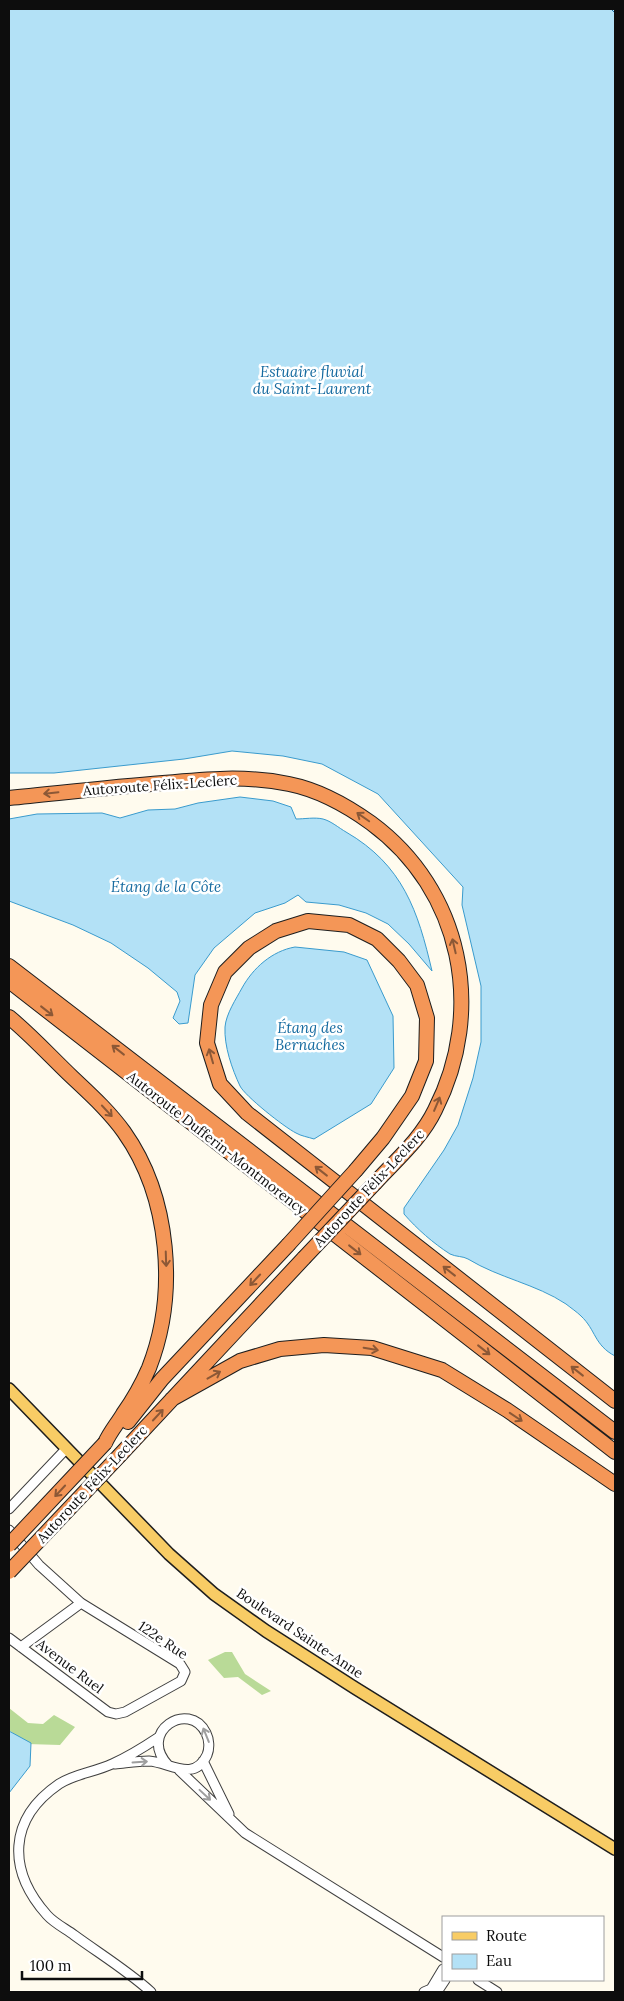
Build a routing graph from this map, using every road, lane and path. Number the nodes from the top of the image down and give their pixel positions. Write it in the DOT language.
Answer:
graph roads {
  1 [pos="9,798"];
  2 [pos="9,966"];
  3 [pos="9,981"];
  4 [pos="9,1017"];
  5 [pos="9,1389"];
  6 [pos="172,1400"];
  7 [pos="615,1401"];
  8 [pos="615,1432"];
  9 [pos="105,1443"];
  10 [pos="66,1449"];
  11 [pos="615,1452"];
  12 [pos="615,1484"];
  13 [pos="9,1509"];
  14 [pos="9,1530"];
  15 [pos="9,1546"];
  16 [pos="9,1572"];
  17 [pos="81,1603"];
  18 [pos="9,1638"];
  19 [pos="21,1647"];
  20 [pos="116,1714"];
  21 [pos="159,1738"];
  22 [pos="203,1761"];
  23 [pos="112,1764"];
  24 [pos="168,1765"];
  25 [pos="179,1770"];
  26 [pos="231,1819"];
  27 [pos="615,1849"];
  28 [pos="442,1956"];
  29 [pos="442,1971"];
  30 [pos="444,1981"];
  31 [pos="480,1981"];
  32 [pos="151,1992"];
  33 [pos="424,1992"];
  34 [pos="437,1992"];
  35 [pos="497,1992"];
  6 -- 1 [label="highway, Autoroute Félix-Leclerc, one-way, bridge"];
  8 -- 2 [label="highway, Autoroute Dufferin-Montmorency, one-way"];
  3 -- 11 [label="highway, Autoroute Dufferin-Montmorency, one-way"];
  4 -- 9 [label="highway, one-way"];
  5 -- 10 [label="main road, Boulevard Sainte-Anne"];
  6 -- 12 [label="highway, one-way"];
  16 -- 6 [label="highway, Autoroute Félix-Leclerc, one-way, bridge"];
  7 -- 9 [label="highway, one-way, bridge"];
  9 -- 15 [label="highway, Autoroute Félix-Leclerc, one-way, bridge"];
  10 -- 13 [label="street"];
  10 -- 27 [label="main road, Boulevard Sainte-Anne"];
  14 -- 17 [label="street, 122e Rue"];
  17 -- 19 [label="street"];
  17 -- 20 [label="street, 122e Rue"];
  18 -- 19 [label="street, Avenue Ruel"];
  19 -- 20 [label="street, Avenue Ruel"];
  22 -- 21 [label="street, one-way"];
  21 -- 23 [label="street"];
  21 -- 24 [label="street"];
  22 -- 25 [label="street"];
  22 -- 26 [label="street"];
  23 -- 24 [label="street, one-way"];
  23 -- 32 [label="street"];
  24 -- 25 [label="street"];
  25 -- 26 [label="street, one-way"];
  26 -- 28 [label="street"];
  29 -- 33 [label="street"];
  30 -- 34 [label="street"];
  31 -- 35 [label="street"];
}
